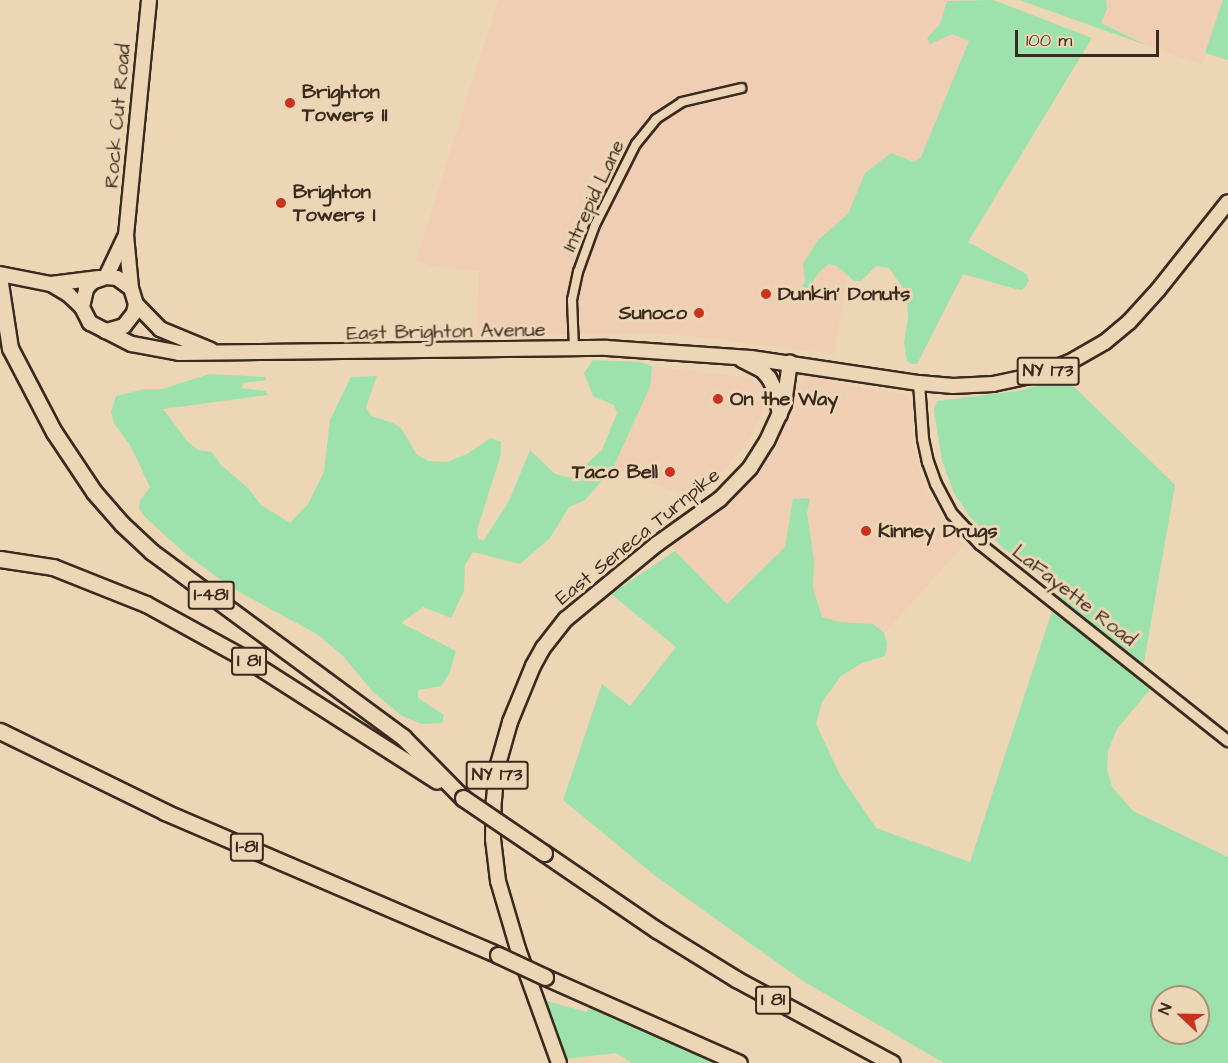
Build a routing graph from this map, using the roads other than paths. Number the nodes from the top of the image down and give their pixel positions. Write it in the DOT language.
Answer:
graph roads {
  1 [pos="148,0"];
  2 [pos="741,88"];
  3 [pos="1228,202"];
  4 [pos="126,235"];
  5 [pos="0,274"];
  6 [pos="103,277"];
  7 [pos="0,283"];
  8 [pos="45,283"];
  9 [pos="131,288"];
  10 [pos="136,304"];
  11 [pos="82,307"];
  12 [pos="106,331"];
  13 [pos="574,348"];
  14 [pos="216,351"];
  15 [pos="735,356"];
  16 [pos="790,362"];
  17 [pos="919,383"];
  18 [pos="780,414"];
  19 [pos="0,559"];
  20 [pos="0,731"];
  21 [pos="1228,741"];
  22 [pos="0,742"];
  23 [pos="463,798"];
  24 [pos="232,841"];
  25 [pos="559,1063"];
  26 [pos="739,1063"];
  27 [pos="892,1063"];
  1 -- 4 [label="main road, Rock Cut Road"];
  2 -- 13 [label="street, Intrepid Lane"];
  3 -- 17 [label="main road, NY 173"];
  4 -- 6 [label="main road, Rock Cut Road"];
  4 -- 9 [label="main road, Rock Cut Road"];
  5 -- 8 [label="main road"];
  6 -- 8 [label="main road"];
  6 -- 9 [label="main road"];
  6 -- 11 [label="main road"];
  7 -- 23 [label="highway, I-481"];
  8 -- 11 [label="main road"];
  9 -- 10 [label="main road"];
  10 -- 12 [label="main road"];
  10 -- 14 [label="main road"];
  11 -- 12 [label="main road"];
  12 -- 14 [label="main road, East Brighton Avenue"];
  13 -- 14 [label="main road, East Brighton Avenue"];
  13 -- 15 [label="main road, East Brighton Avenue"];
  15 -- 16 [label="main road, East Brighton Avenue"];
  15 -- 18 [label="main road"];
  16 -- 17 [label="main road, NY 173"];
  16 -- 18 [label="main road, East Seneca Turnpike / NY 173"];
  17 -- 21 [label="street, LaFayette Road"];
  18 -- 25 [label="main road, East Seneca Turnpike / NY 173"];
  19 -- 23 [label="highway, I 81"];
  20 -- 24 [label="highway, I-81"];
  22 -- 24 [label="highway"];
  23 -- 27 [label="highway, I 81, bridge"];
  24 -- 26 [label="highway, I-81, bridge"];
}
